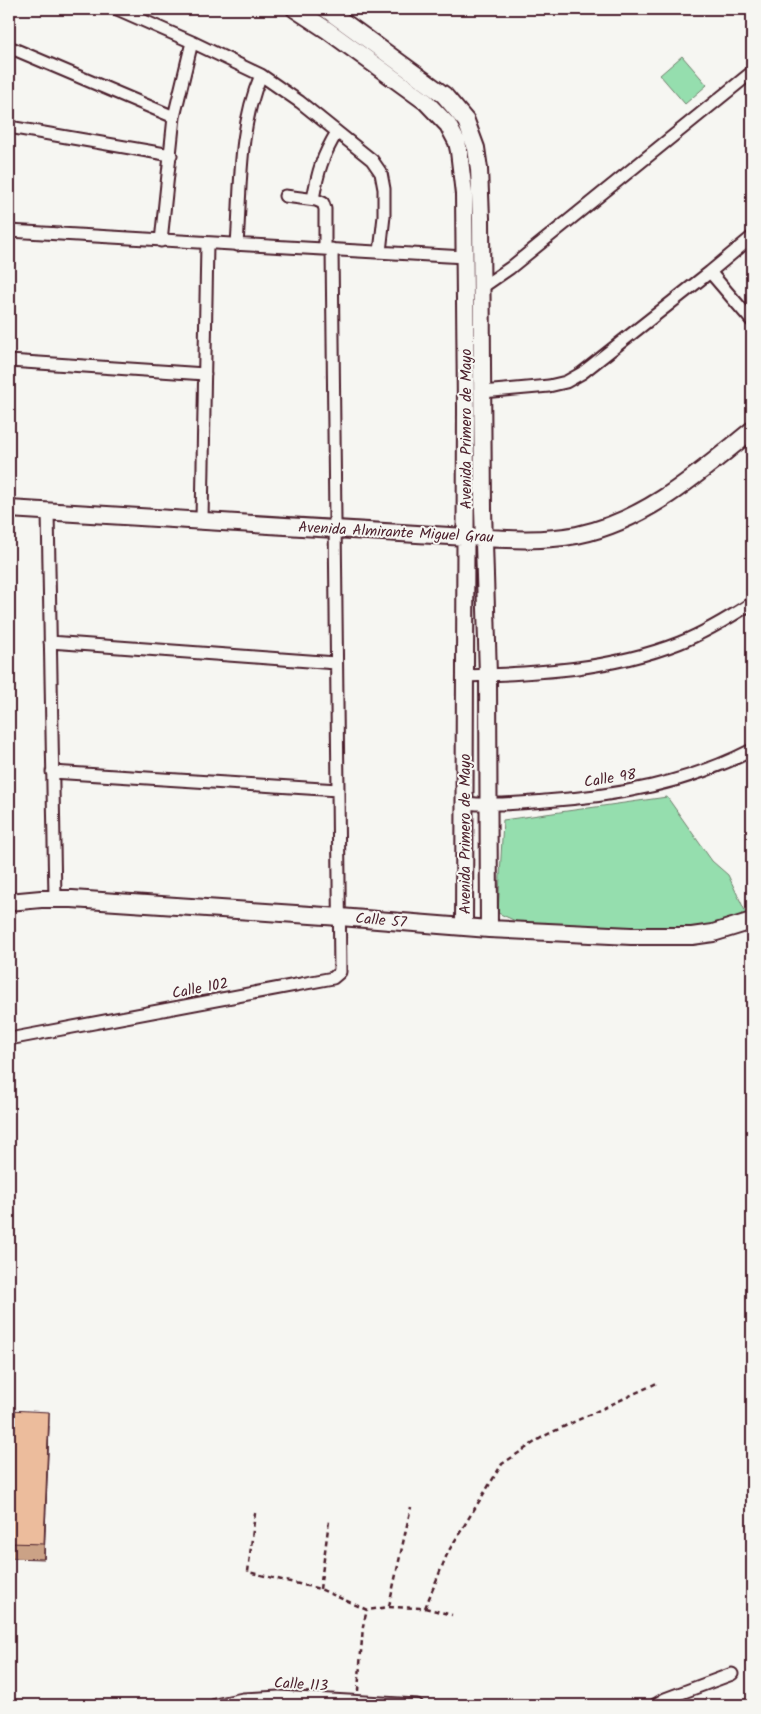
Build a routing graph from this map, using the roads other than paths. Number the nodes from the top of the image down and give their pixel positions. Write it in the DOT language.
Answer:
graph roads {
  1 [pos="117,9"];
  2 [pos="296,9"];
  3 [pos="326,9"];
  4 [pos="192,42"];
  5 [pos="9,47"];
  6 [pos="752,72"];
  7 [pos="261,75"];
  8 [pos="174,117"];
  9 [pos="9,127"];
  10 [pos="338,132"];
  11 [pos="171,155"];
  12 [pos="285,196"];
  13 [pos="313,199"];
  14 [pos="9,231"];
  15 [pos="752,237"];
  16 [pos="161,241"];
  17 [pos="207,244"];
  18 [pos="237,245"];
  19 [pos="328,249"];
  20 [pos="380,252"];
  21 [pos="465,257"];
  22 [pos="710,272"];
  23 [pos="482,288"];
  24 [pos="752,321"];
  25 [pos="9,361"];
  26 [pos="205,374"];
  27 [pos="482,392"];
  28 [pos="752,430"];
  29 [pos="9,509"];
  30 [pos="48,512"];
  31 [pos="202,520"];
  32 [pos="334,529"];
  33 [pos="466,537"];
  34 [pos="485,538"];
  35 [pos="752,603"];
  36 [pos="50,642"];
  37 [pos="336,663"];
  38 [pos="488,675"];
  39 [pos="465,676"];
  40 [pos="752,750"];
  41 [pos="52,772"];
  42 [pos="338,790"];
  43 [pos="465,803"];
  44 [pos="488,805"];
  45 [pos="54,898"];
  46 [pos="9,902"];
  47 [pos="340,917"];
  48 [pos="752,922"];
  49 [pos="464,927"];
  50 [pos="488,929"];
  51 [pos="9,1039"];
  52 [pos="732,1674"];
  53 [pos="244,1702"];
  54 [pos="215,1705"];
  55 [pos="415,1705"];
  56 [pos="655,1705"];
  1 -- 4 [label="street"];
  2 -- 21 [label="street, Avenida Primero de Mayo"];
  3 -- 23 [label="street, Avenida Primero de Mayo"];
  4 -- 7 [label="street"];
  4 -- 8 [label="street"];
  5 -- 8 [label="street"];
  6 -- 23 [label="street"];
  7 -- 10 [label="street"];
  7 -- 18 [label="street"];
  8 -- 11 [label="street"];
  9 -- 11 [label="street"];
  10 -- 13 [label="street"];
  10 -- 20 [label="street"];
  11 -- 16 [label="street"];
  12 -- 13 [label="street"];
  13 -- 19 [label="street, Calle 102"];
  14 -- 16 [label="street"];
  15 -- 22 [label="street"];
  16 -- 17 [label="street"];
  17 -- 18 [label="street"];
  17 -- 26 [label="street"];
  18 -- 19 [label="street"];
  19 -- 20 [label="street"];
  19 -- 32 [label="street, Calle 102"];
  20 -- 21 [label="street"];
  21 -- 33 [label="street, Avenida Primero de Mayo"];
  22 -- 24 [label="street"];
  22 -- 27 [label="street"];
  23 -- 27 [label="street, Avenida Primero de Mayo"];
  25 -- 26 [label="street"];
  26 -- 31 [label="street"];
  27 -- 34 [label="street, Avenida Primero de Mayo"];
  28 -- 34 [label="street, Avenida Almirante Miguel Grau"];
  29 -- 30 [label="street, Avenida Almirante Miguel Grau"];
  30 -- 31 [label="street, Avenida Almirante Miguel Grau"];
  30 -- 36 [label="street"];
  31 -- 32 [label="street, Avenida Almirante Miguel Grau"];
  32 -- 33 [label="street, Avenida Almirante Miguel Grau"];
  32 -- 37 [label="street, Calle 102"];
  33 -- 34 [label="street, Avenida Almirante Miguel Grau"];
  33 -- 39 [label="street, Avenida Primero de Mayo"];
  34 -- 38 [label="street, Avenida Primero de Mayo"];
  35 -- 38 [label="street"];
  36 -- 37 [label="street"];
  36 -- 41 [label="street"];
  37 -- 42 [label="street, Calle 102"];
  38 -- 39 [label="street"];
  38 -- 44 [label="street, Avenida Primero de Mayo"];
  39 -- 43 [label="street, Avenida Primero de Mayo"];
  40 -- 44 [label="street, Calle 98"];
  41 -- 42 [label="street"];
  41 -- 45 [label="street"];
  42 -- 47 [label="street, Calle 102"];
  43 -- 44 [label="street, Calle 98"];
  43 -- 49 [label="street, Avenida Primero de Mayo"];
  44 -- 50 [label="street, Avenida Primero de Mayo"];
  45 -- 46 [label="street, Calle 57"];
  45 -- 47 [label="street, Calle 57"];
  47 -- 49 [label="street, Calle 57"];
  47 -- 51 [label="street, Calle 102"];
  48 -- 50 [label="street, Calle 57"];
  49 -- 50 [label="street, Calle 57"];
  52 -- 56 [label="street"];
  53 -- 54 [label="street, Calle 113"];
  53 -- 55 [label="street, Calle 113"];
}
